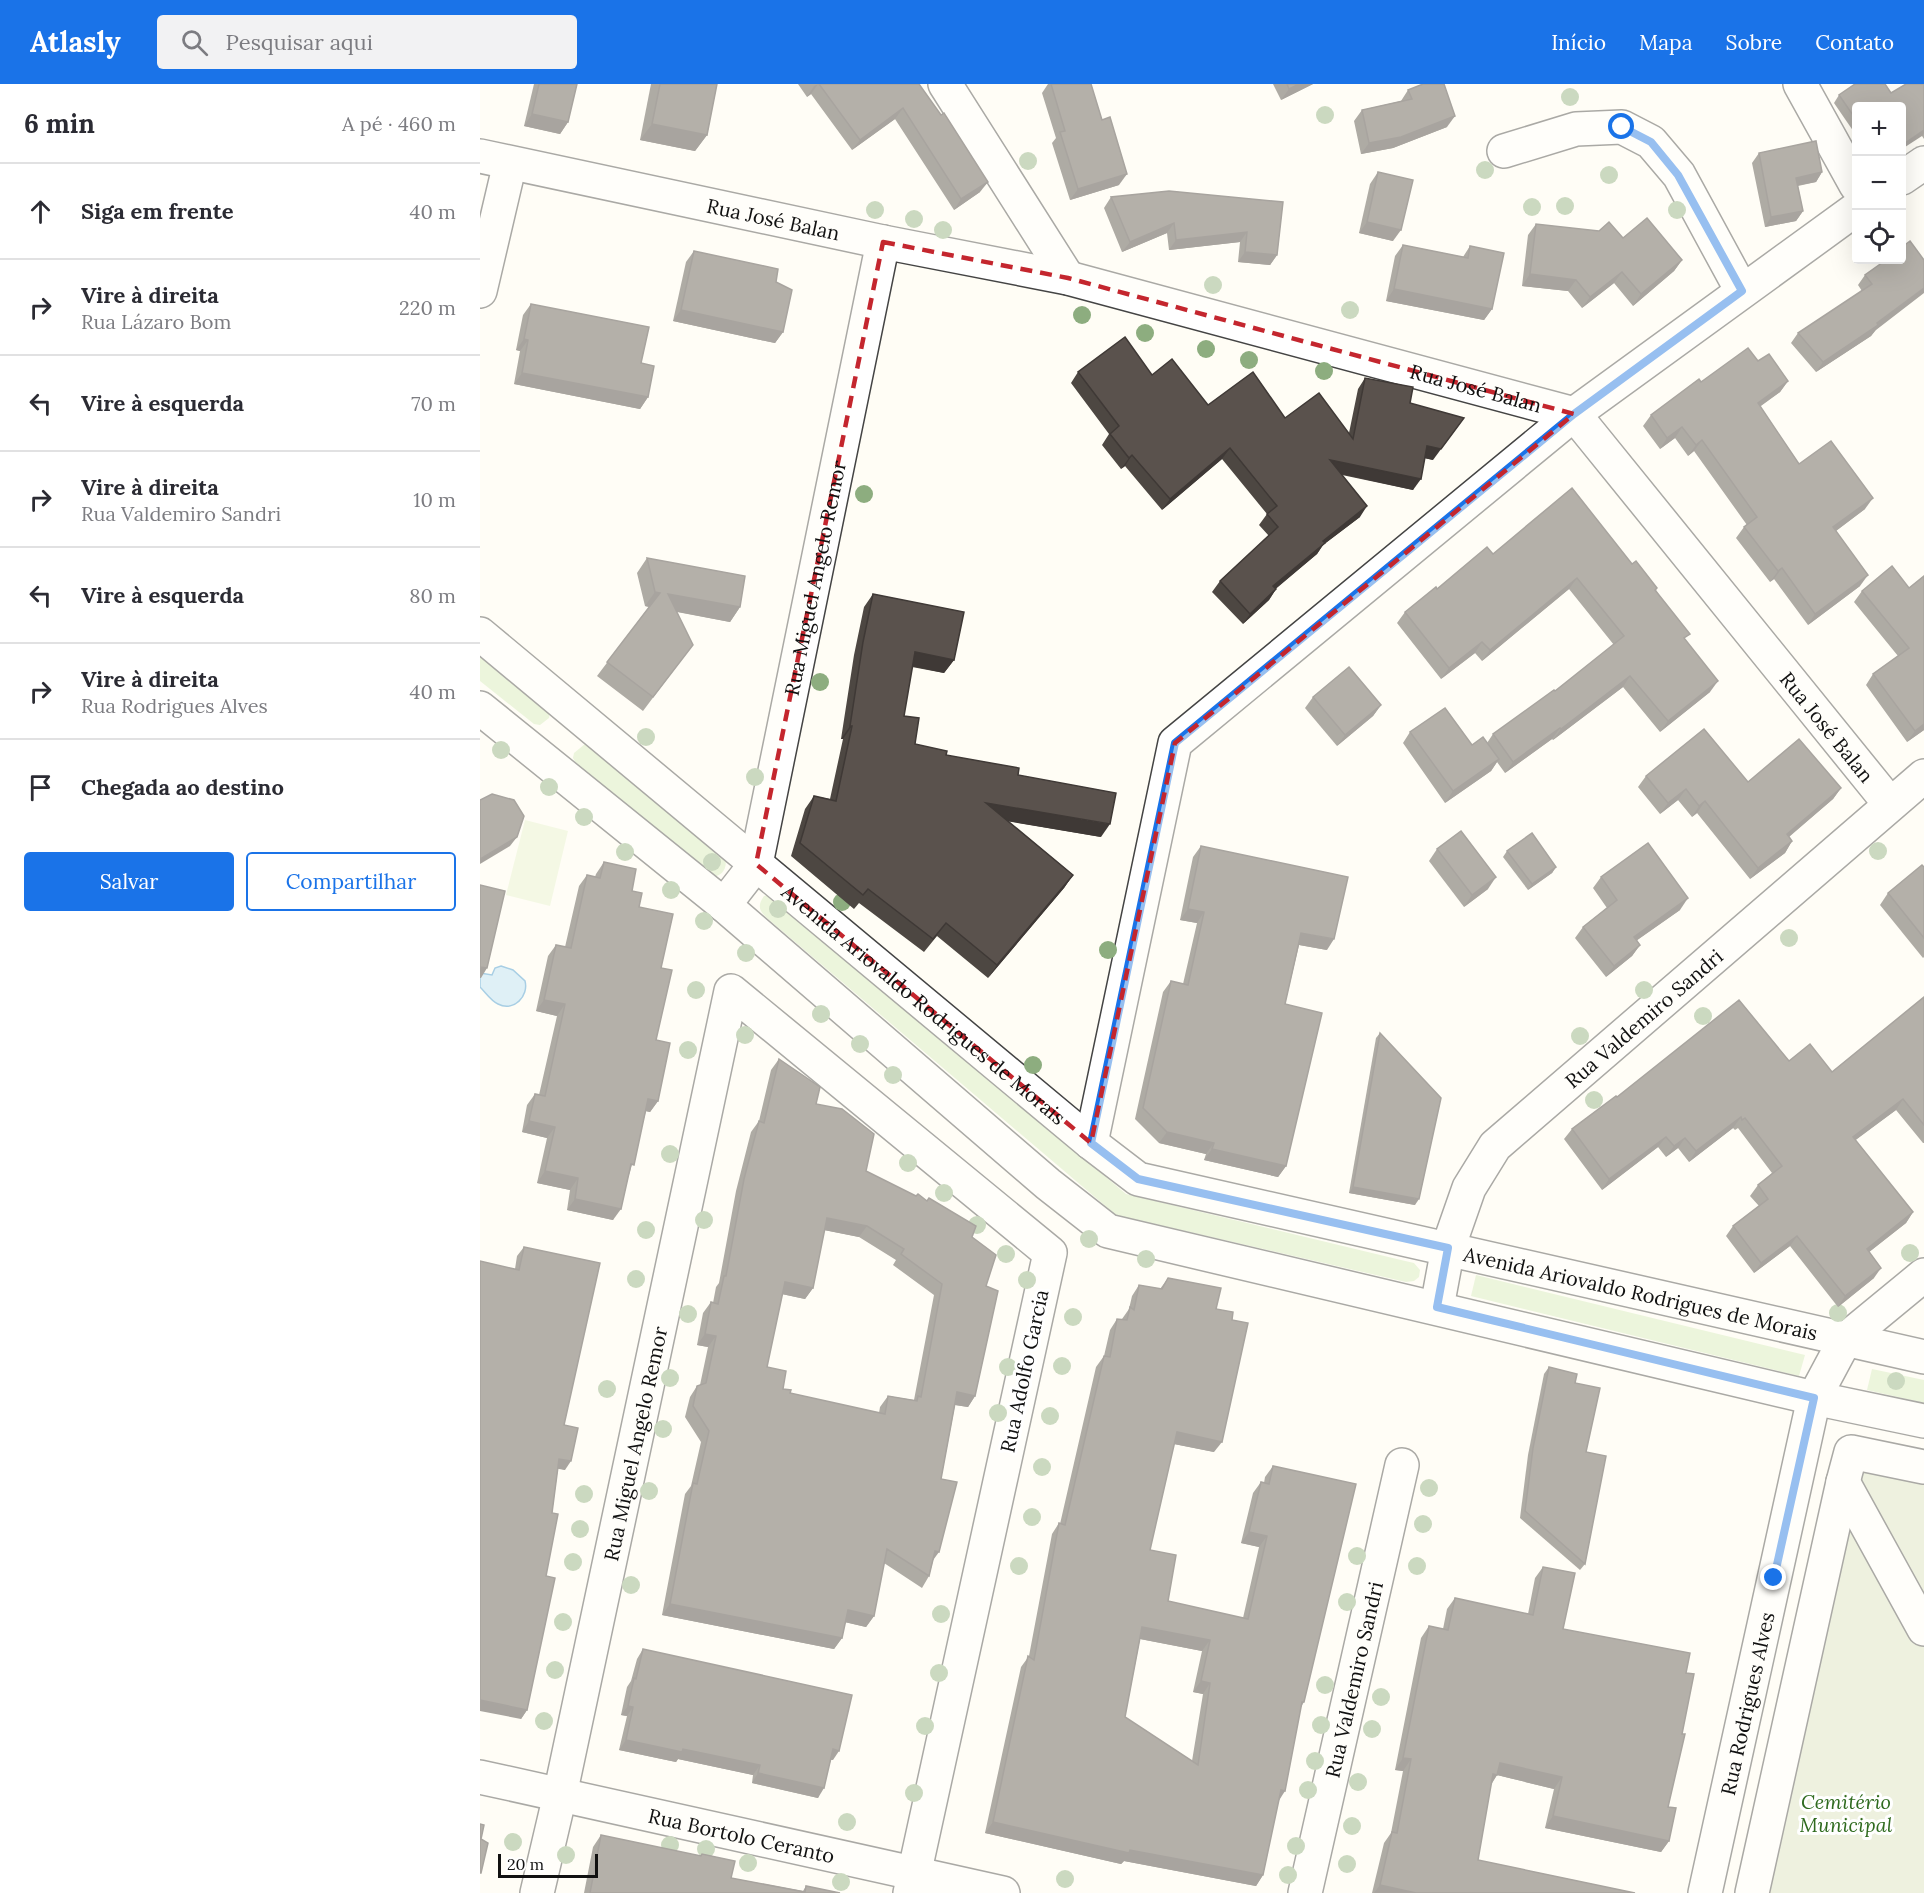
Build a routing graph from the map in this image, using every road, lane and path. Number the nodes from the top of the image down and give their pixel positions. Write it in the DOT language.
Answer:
graph roads {
  1 [pos="945,84"];
  2 [pos="1800,84"];
  3 [pos="1504,151"];
  4 [pos="495,159"];
  5 [pos="1924,163"];
  6 [pos="1906,175"];
  7 [pos="1852,176"];
  8 [pos="1856,210"];
  9 [pos="883,242"];
  10 [pos="1068,278"];
  11 [pos="480,291"];
  12 [pos="1742,291"];
  13 [pos="1574,414"];
  14 [pos="480,634"];
  15 [pos="480,708"];
  16 [pos="1924,776"];
  17 [pos="1890,804"];
  18 [pos="756,864"];
  19 [pos="724,905"];
  20 [pos="731,991"];
  21 [pos="1091,1143"];
  22 [pos="1448,1248"];
  23 [pos="1924,1275"];
  24 [pos="1437,1307"];
  25 [pos="1845,1340"];
  26 [pos="1924,1357"];
  27 [pos="1814,1398"];
  28 [pos="1924,1421"];
  29 [pos="1402,1465"];
  30 [pos="1924,1467"];
  31 [pos="1843,1482"];
  32 [pos="1924,1629"];
  33 [pos="480,1777"];
  34 [pos="560,1795"];
  35 [pos="912,1883"];
  36 [pos="537,1893"];
  37 [pos="1004,1893"];
  38 [pos="1305,1893"];
  39 [pos="1705,1893"];
  40 [pos="1752,1893"];
  1 -- 10 [label="street"];
  2 -- 7 [label="street"];
  3 -- 12 [label="street"];
  4 -- 9 [label="street, Rua José Balan"];
  4 -- 11 [label="street"];
  5 -- 6 [label="street"];
  8 -- 12 [label="street"];
  9 -- 10 [label="street, Rua José Balan"];
  9 -- 18 [label="street, Rua Miguel Angelo Remor"];
  10 -- 13 [label="street, Rua José Balan"];
  12 -- 13 [label="street"];
  13 -- 17 [label="street, Rua José Balan"];
  13 -- 21 [label="street"];
  14 -- 18 [label="street, Avenida Ariovaldo Rodrigues de Morais"];
  15 -- 19 [label="street"];
  16 -- 17 [label="street, Rua Valdemiro Sandri"];
  17 -- 22 [label="street, Rua Valdemiro Sandri"];
  18 -- 19 [label="street, Rua Miguel Angelo Remor"];
  18 -- 21 [label="street, Avenida Ariovaldo Rodrigues de Morais"];
  19 -- 24 [label="street"];
  20 -- 34 [label="street, Rua Miguel Angelo Remor"];
  20 -- 35 [label="street, Rua Adolfo Garcia"];
  21 -- 22 [label="street, Avenida Ariovaldo Rodrigues de Morais"];
  22 -- 24 [label="street, Rua Valdemiro Sandri"];
  22 -- 25 [label="street, Avenida Ariovaldo Rodrigues de Morais"];
  23 -- 25 [label="street, Rua Rodrigues Alves"];
  24 -- 27 [label="street"];
  25 -- 26 [label="street, Avenida Ariovaldo Rodrigues de Morais"];
  25 -- 27 [label="street, Rua Rodrigues Alves"];
  27 -- 28 [label="street"];
  27 -- 39 [label="street, Rua Rodrigues Alves"];
  29 -- 38 [label="street, Rua Valdemiro Sandri"];
  30 -- 31 [label="street"];
  31 -- 32 [label="street"];
  31 -- 40 [label="street"];
  33 -- 34 [label="street, Rua Bortolo Ceranto"];
  34 -- 35 [label="street, Rua Bortolo Ceranto"];
  34 -- 36 [label="street, Rua Miguel Angelo Remor"];
  35 -- 37 [label="street, Rua Bortolo Ceranto"];
}
